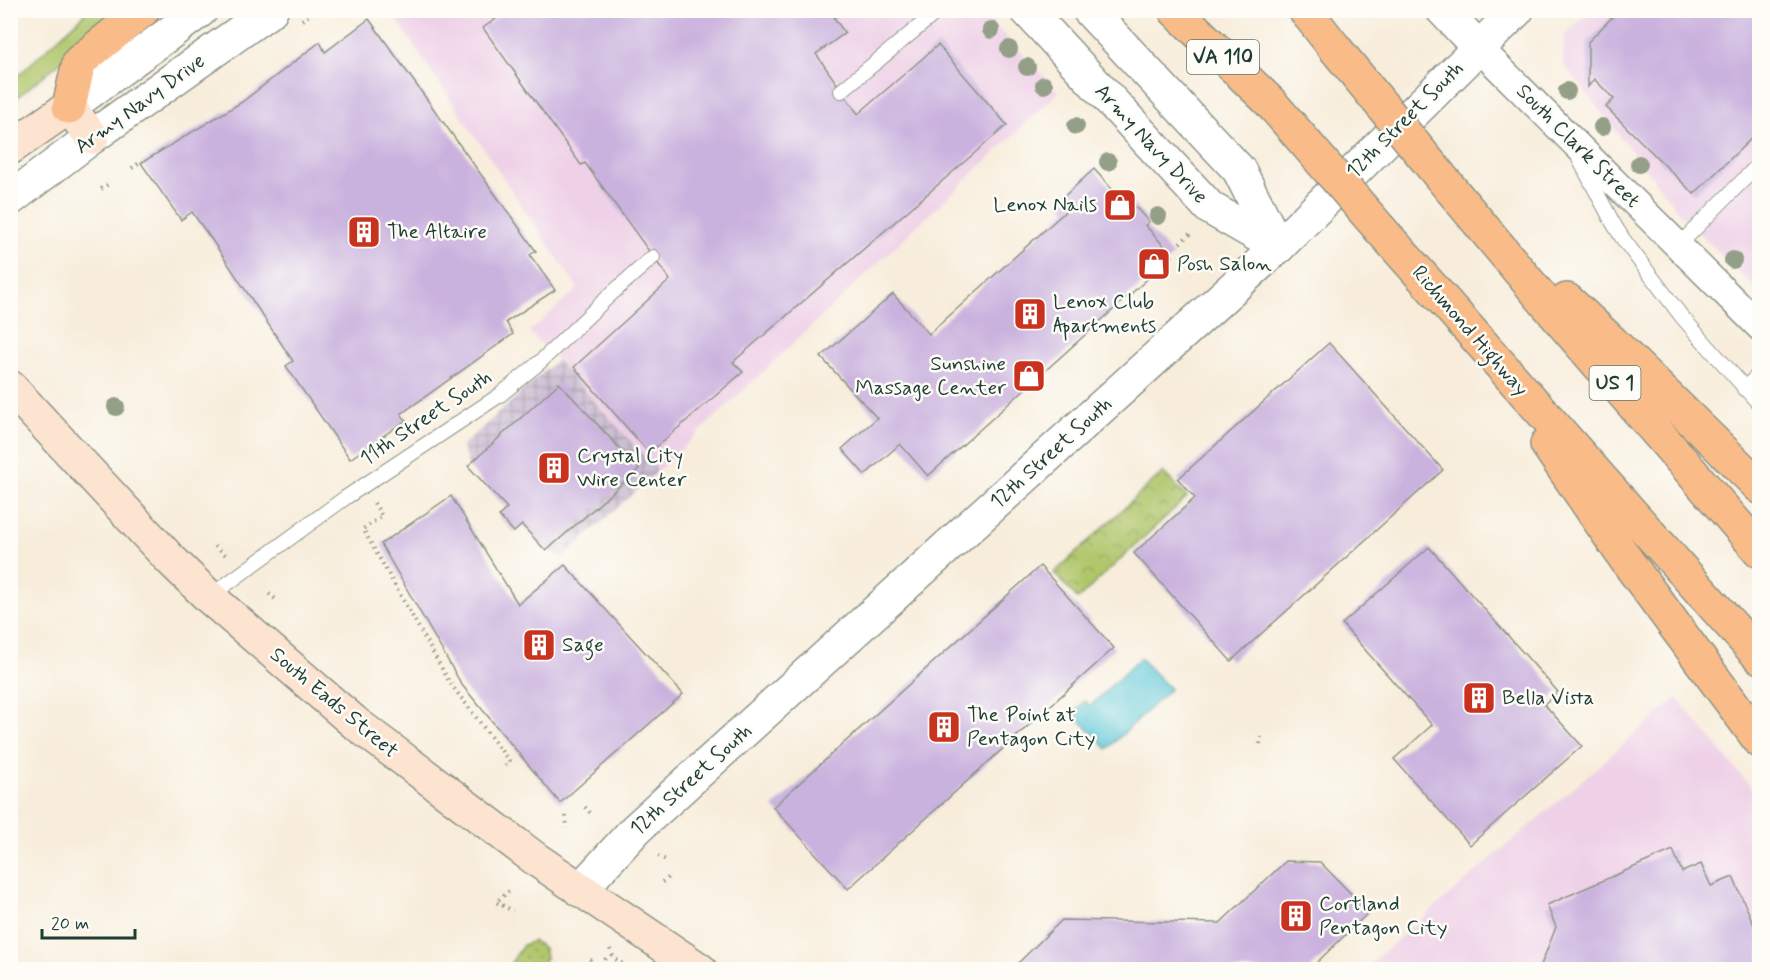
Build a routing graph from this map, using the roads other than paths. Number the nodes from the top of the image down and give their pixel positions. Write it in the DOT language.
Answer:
graph roads {
  1 [pos="142,10"];
  2 [pos="201,10"];
  3 [pos="271,10"];
  4 [pos="939,10"];
  5 [pos="1027,10"];
  6 [pos="1089,10"];
  7 [pos="1175,10"];
  8 [pos="1207,10"];
  9 [pos="1305,10"];
  10 [pos="1443,10"];
  11 [pos="1516,10"];
  12 [pos="1478,47"];
  13 [pos="1159,85"];
  14 [pos="841,91"];
  15 [pos="1271,103"];
  16 [pos="69,107"];
  17 [pos="1125,117"];
  18 [pos="1565,133"];
  19 [pos="92,137"];
  20 [pos="10,148"];
  21 [pos="1760,163"];
  22 [pos="10,200"];
  23 [pos="1472,214"];
  24 [pos="1678,246"];
  25 [pos="1278,248"];
  26 [pos="653,257"];
  27 [pos="1760,327"];
  28 [pos="1469,328"];
  29 [pos="1760,373"];
  30 [pos="10,387"];
  31 [pos="1744,389"];
  32 [pos="1760,405"];
  33 [pos="1760,487"];
  34 [pos="1760,551"];
  35 [pos="209,597"];
  36 [pos="1760,657"];
  37 [pos="1760,741"];
  38 [pos="580,890"];
  39 [pos="699,969"];
  1 -- 16 [label="highway"];
  2 -- 16 [label="street, Army Navy Drive"];
  3 -- 19 [label="street, Army Navy Drive"];
  4 -- 14 [label="lane"];
  5 -- 17 [label="street, Army Navy Drive"];
  6 -- 13 [label="street"];
  7 -- 15 [label="highway, Richmond Highway / VA 110"];
  8 -- 15 [label="highway"];
  9 -- 23 [label="highway, US 1, bridge"];
  10 -- 12 [label="street"];
  11 -- 12 [label="street, 12th Street South"];
  12 -- 18 [label="street, South Clark Street"];
  12 -- 25 [label="street, 12th Street South"];
  13 -- 17 [label="street"];
  13 -- 25 [label="street"];
  15 -- 28 [label="highway, Richmond Highway, bridge"];
  16 -- 19 [label="main road"];
  16 -- 20 [label="main road, Army Navy Drive"];
  17 -- 25 [label="street, Army Navy Drive"];
  18 -- 24 [label="street, South Clark Street"];
  18 -- 31 [label="lane"];
  19 -- 22 [label="street, Army Navy Drive"];
  21 -- 24 [label="lane"];
  23 -- 33 [label="highway"];
  23 -- 34 [label="highway, US 1"];
  24 -- 27 [label="street, South Clark Street"];
  25 -- 38 [label="street, 12th Street South"];
  26 -- 35 [label="lane, 11th Street South"];
  28 -- 36 [label="highway, Richmond Highway"];
  28 -- 37 [label="highway"];
  29 -- 31 [label="lane"];
  30 -- 35 [label="main road, South Eads Street"];
  31 -- 32 [label="lane"];
  35 -- 38 [label="main road, South Eads Street"];
  38 -- 39 [label="main road, South Eads Street"];
}
